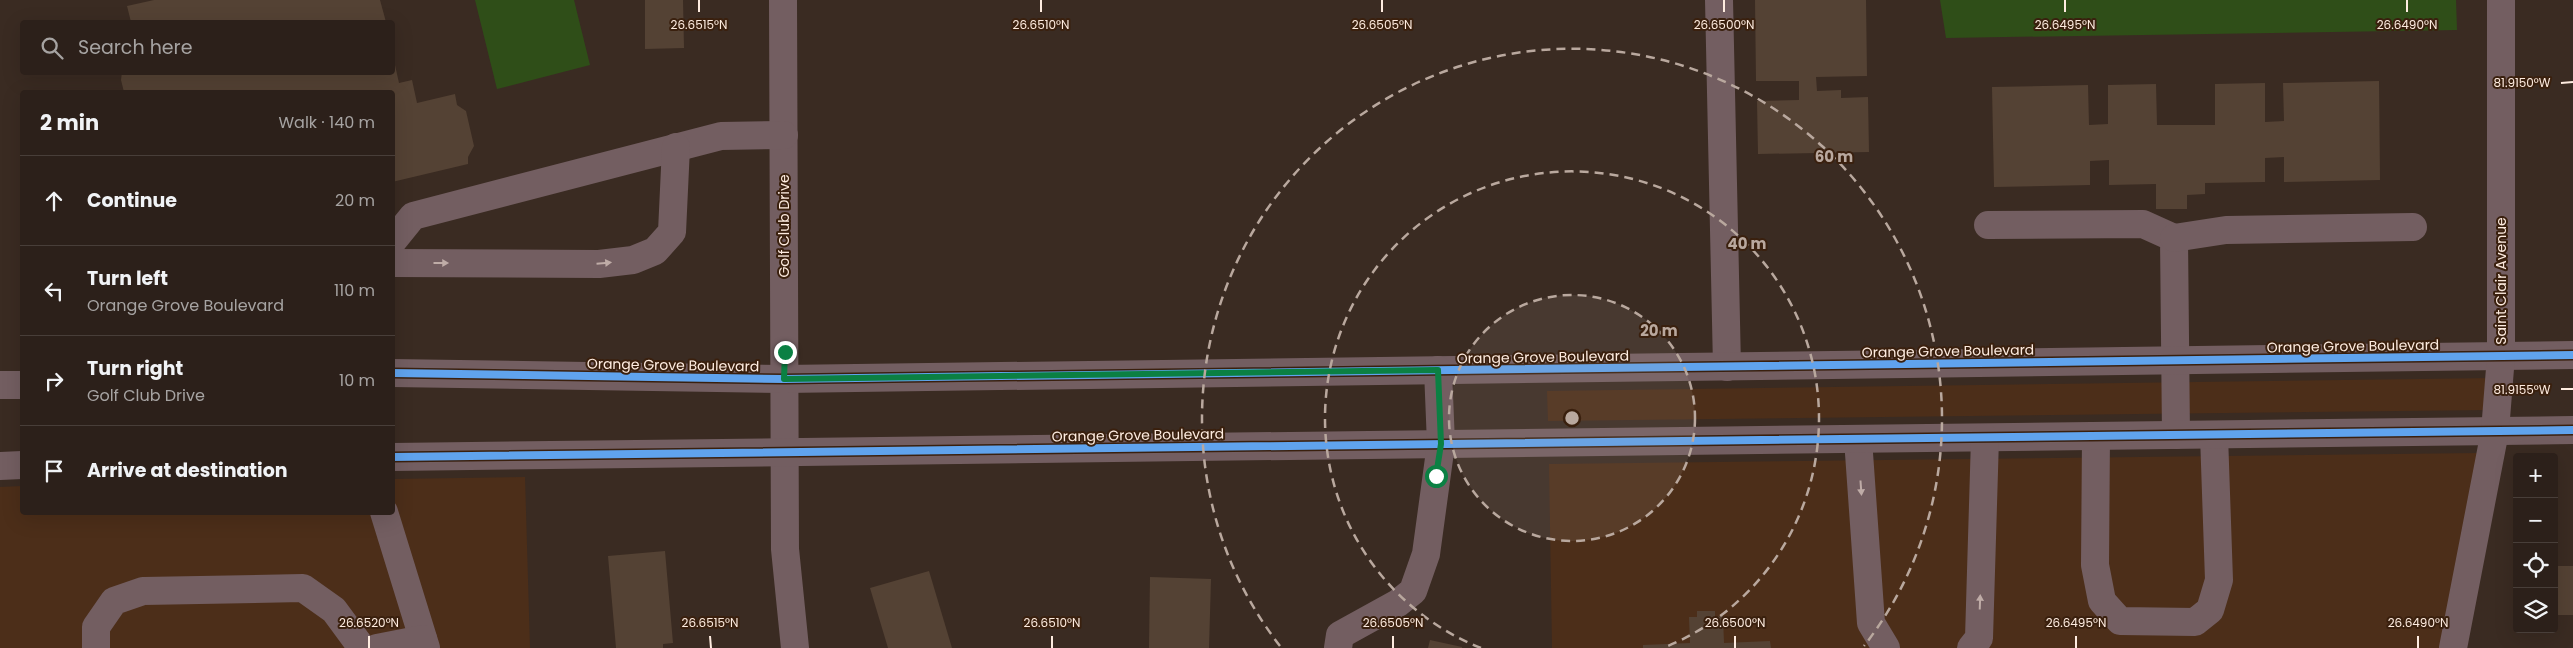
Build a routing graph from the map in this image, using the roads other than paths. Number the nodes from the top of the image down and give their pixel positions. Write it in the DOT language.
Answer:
graph roads {
  1 [pos="783,0"];
  2 [pos="1719,0"];
  3 [pos="2501,0"];
  4 [pos="784,134"];
  5 [pos="676,147"];
  6 [pos="1988,224"];
  7 [pos="2413,227"];
  8 [pos="395,238"];
  9 [pos="2174,238"];
  10 [pos="395,263"];
  11 [pos="2573,355"];
  12 [pos="2501,356"];
  13 [pos="2175,361"];
  14 [pos="1727,367"];
  15 [pos="1438,370"];
  16 [pos="395,373"];
  17 [pos="784,379"];
  18 [pos="0,385"];
  19 [pos="20,385"];
  20 [pos="2573,430"];
  21 [pos="2495,431"];
  22 [pos="2176,435"];
  23 [pos="2214,435"];
  24 [pos="2096,436"];
  25 [pos="1985,438"];
  26 [pos="1858,439"];
  27 [pos="1441,444"];
  28 [pos="785,452"];
  29 [pos="395,457"];
  30 [pos="20,465"];
  31 [pos="0,466"];
  32 [pos="385,515"];
  33 [pos="424,644"];
  34 [pos="96,648"];
  35 [pos="362,648"];
  36 [pos="377,648"];
  37 [pos="795,648"];
  38 [pos="1338,648"];
  39 [pos="1886,648"];
  40 [pos="1971,648"];
  41 [pos="2453,648"];
  1 -- 4 [label="street, Golf Club Drive"];
  2 -- 14 [label="street"];
  3 -- 12 [label="street, Saint Clair Avenue"];
  4 -- 5 [label="street"];
  4 -- 17 [label="street, Golf Club Drive"];
  5 -- 8 [label="street"];
  10 -- 5 [label="street, one-way"];
  6 -- 9 [label="street"];
  7 -- 9 [label="street"];
  9 -- 13 [label="street"];
  11 -- 12 [label="street, Orange Grove Boulevard"];
  12 -- 13 [label="street, Orange Grove Boulevard"];
  12 -- 21 [label="street, Saint Clair Avenue"];
  13 -- 14 [label="street, Orange Grove Boulevard"];
  13 -- 22 [label="street"];
  14 -- 15 [label="street, Orange Grove Boulevard"];
  15 -- 17 [label="street, Orange Grove Boulevard"];
  15 -- 27 [label="street"];
  16 -- 17 [label="street, Orange Grove Boulevard"];
  17 -- 28 [label="street, Golf Club Drive"];
  18 -- 19 [label="street"];
  20 -- 21 [label="street, Orange Grove Boulevard"];
  21 -- 23 [label="street, Orange Grove Boulevard"];
  21 -- 41 [label="street, Saint Clair Avenue"];
  22 -- 23 [label="street, Orange Grove Boulevard"];
  22 -- 24 [label="street, Orange Grove Boulevard"];
  23 -- 24 [label="street"];
  24 -- 25 [label="street, Orange Grove Boulevard"];
  25 -- 26 [label="street, Orange Grove Boulevard"];
  40 -- 25 [label="street, one-way"];
  26 -- 27 [label="street, Orange Grove Boulevard"];
  26 -- 39 [label="street, one-way"];
  27 -- 28 [label="street, Orange Grove Boulevard"];
  27 -- 38 [label="street"];
  28 -- 29 [label="street, Orange Grove Boulevard"];
  28 -- 37 [label="street, Golf Club Drive"];
  30 -- 31 [label="street"];
  32 -- 33 [label="street"];
  33 -- 36 [label="street"];
  34 -- 35 [label="street"];
}
